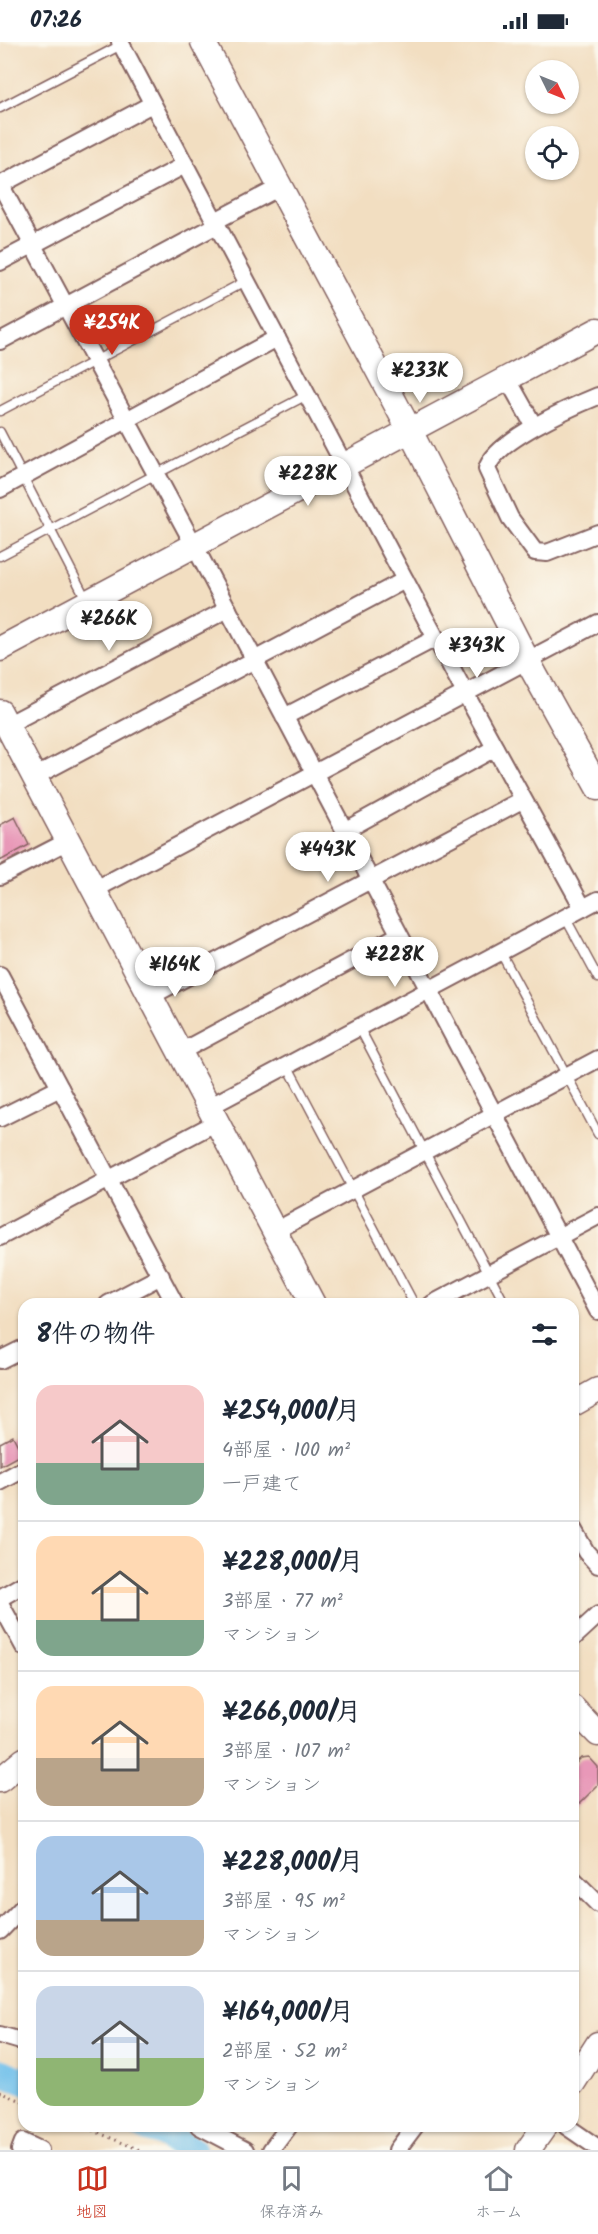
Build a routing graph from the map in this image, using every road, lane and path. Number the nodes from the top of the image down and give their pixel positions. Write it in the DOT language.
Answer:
graph roads {
  1 [pos="203,42"];
  2 [pos="121,43"];
  3 [pos="152,104"];
  4 [pos="0,108"];
  5 [pos="185,165"];
  6 [pos="0,185"];
  7 [pos="280,187"];
  8 [pos="216,223"];
  9 [pos="32,245"];
  10 [pos="0,262"];
  11 [pos="246,281"];
  12 [pos="65,306"];
  13 [pos="598,330"];
  14 [pos="277,338"];
  15 [pos="0,340"];
  16 [pos="95,361"];
  17 [pos="507,378"];
  18 [pos="307,395"];
  19 [pos="598,396"];
  20 [pos="0,411"];
  21 [pos="127,420"];
  22 [pos="534,426"];
  23 [pos="409,429"];
  24 [pos="0,432"];
  25 [pos="344,465"];
  26 [pos="156,474"];
  27 [pos="24,476"];
  28 [pos="0,489"];
  29 [pos="51,529"];
  30 [pos="598,533"];
  31 [pos="194,545"];
  32 [pos="0,556"];
  33 [pos="405,580"];
  34 [pos="88,603"];
  35 [pos="228,609"];
  36 [pos="598,623"];
  37 [pos="436,638"];
  38 [pos="0,649"];
  39 [pos="255,660"];
  40 [pos="527,660"];
  41 [pos="465,693"];
  42 [pos="284,717"];
  43 [pos="3,718"];
  44 [pos="495,748"];
  45 [pos="313,773"];
  46 [pos="34,777"];
  47 [pos="598,788"];
  48 [pos="522,800"];
  49 [pos="344,831"];
  50 [pos="68,841"];
  51 [pos="0,876"];
  52 [pos="370,881"];
  53 [pos="94,890"];
  54 [pos="598,900"];
  55 [pos="583,908"];
  56 [pos="565,917"];
  57 [pos="399,935"];
  58 [pos="500,951"];
  59 [pos="0,975"];
  60 [pos="598,978"];
  61 [pos="428,990"];
  62 [pos="4,994"];
  63 [pos="151,996"];
  64 [pos="359,1027"];
  65 [pos="180,1052"];
  66 [pos="598,1059"];
  67 [pos="287,1065"];
  68 [pos="567,1076"];
  69 [pos="60,1088"];
  70 [pos="213,1114"];
  71 [pos="494,1114"];
  72 [pos="0,1118"];
  73 [pos="598,1134"];
  74 [pos="424,1151"];
  75 [pos="109,1179"];
  76 [pos="353,1189"];
  77 [pos="598,1216"];
  78 [pos="274,1231"];
  79 [pos="559,1236"];
  80 [pos="0,1237"];
  81 [pos="489,1273"];
  82 [pos="161,1276"];
  83 [pos="119,1298"];
  84 [pos="172,1298"];
  85 [pos="310,1298"];
  86 [pos="411,1298"];
  87 [pos="443,1298"];
  88 [pos="502,1298"];
  89 [pos="598,1311"];
  90 [pos="18,1351"];
  91 [pos="0,1360"];
  92 [pos="598,1390"];
  93 [pos="579,1401"];
  94 [pos="18,1472"];
  95 [pos="0,1482"];
  96 [pos="579,1535"];
  97 [pos="592,1548"];
  98 [pos="598,1565"];
  99 [pos="18,1588"];
  100 [pos="0,1598"];
  101 [pos="0,1603"];
  102 [pos="598,1615"];
  103 [pos="579,1632"];
  104 [pos="18,1636"];
  105 [pos="579,1714"];
  106 [pos="598,1734"];
  107 [pos="18,1765"];
  108 [pos="0,1780"];
  109 [pos="579,1892"];
  110 [pos="598,1904"];
  111 [pos="18,1912"];
  112 [pos="0,1931"];
  113 [pos="0,2035"];
  114 [pos="18,2040"];
  115 [pos="598,2044"];
  116 [pos="579,2073"];
  117 [pos="0,2092"];
  118 [pos="18,2100"];
  119 [pos="96,2132"];
  120 [pos="210,2132"];
  121 [pos="284,2132"];
  122 [pos="411,2132"];
  123 [pos="541,2132"];
  124 [pos="575,2132"];
  125 [pos="598,2148"];
  126 [pos="20,2150"];
  127 [pos="40,2150"];
  128 [pos="140,2150"];
  129 [pos="245,2150"];
  130 [pos="271,2150"];
  131 [pos="398,2150"];
  132 [pos="528,2150"];
  1 -- 7 [label="street"];
  2 -- 3 [label="street"];
  2 -- 4 [label="lane"];
  3 -- 5 [label="street"];
  3 -- 6 [label="street"];
  5 -- 8 [label="street"];
  5 -- 9 [label="street"];
  6 -- 9 [label="street"];
  7 -- 8 [label="street"];
  7 -- 23 [label="street"];
  8 -- 11 [label="street"];
  8 -- 12 [label="street"];
  9 -- 10 [label="street"];
  9 -- 12 [label="street"];
  11 -- 14 [label="street"];
  11 -- 16 [label="lane"];
  12 -- 15 [label="street"];
  12 -- 16 [label="street"];
  13 -- 17 [label="street"];
  14 -- 18 [label="street"];
  14 -- 21 [label="street"];
  16 -- 20 [label="lane"];
  16 -- 21 [label="street"];
  17 -- 22 [label="street"];
  17 -- 23 [label="street"];
  18 -- 25 [label="street"];
  18 -- 26 [label="lane"];
  19 -- 22 [label="street"];
  21 -- 26 [label="street"];
  21 -- 27 [label="street"];
  22 -- 30 [label="street"];
  23 -- 25 [label="street"];
  23 -- 40 [label="street"];
  24 -- 27 [label="lane"];
  25 -- 31 [label="street"];
  25 -- 33 [label="street"];
  26 -- 29 [label="lane"];
  26 -- 31 [label="street"];
  27 -- 28 [label="street"];
  27 -- 29 [label="lane"];
  29 -- 32 [label="lane"];
  29 -- 34 [label="lane"];
  31 -- 34 [label="street"];
  31 -- 35 [label="street"];
  33 -- 37 [label="street"];
  33 -- 39 [label="street"];
  34 -- 38 [label="street"];
  35 -- 39 [label="street"];
  35 -- 43 [label="street"];
  36 -- 40 [label="street"];
  37 -- 41 [label="street"];
  37 -- 42 [label="street"];
  39 -- 42 [label="street"];
  39 -- 46 [label="street"];
  40 -- 41 [label="street"];
  40 -- 47 [label="street"];
  41 -- 44 [label="street"];
  41 -- 45 [label="street"];
  42 -- 45 [label="street"];
  43 -- 46 [label="street"];
  44 -- 48 [label="street"];
  44 -- 49 [label="street"];
  45 -- 49 [label="street"];
  45 -- 53 [label="street"];
  46 -- 50 [label="street"];
  48 -- 52 [label="street"];
  48 -- 55 [label="street"];
  49 -- 52 [label="street"];
  50 -- 51 [label="street"];
  50 -- 53 [label="street"];
  52 -- 57 [label="street"];
  52 -- 63 [label="street"];
  53 -- 63 [label="street"];
  54 -- 55 [label="street"];
  55 -- 56 [label="street"];
  56 -- 58 [label="street"];
  56 -- 60 [label="lane"];
  57 -- 61 [label="street"];
  57 -- 65 [label="street"];
  58 -- 61 [label="street"];
  58 -- 68 [label="lane"];
  59 -- 62 [label="street"];
  61 -- 64 [label="street"];
  61 -- 71 [label="street"];
  62 -- 69 [label="street"];
  63 -- 65 [label="street"];
  64 -- 67 [label="street"];
  64 -- 74 [label="lane"];
  65 -- 70 [label="street"];
  66 -- 68 [label="street"];
  67 -- 70 [label="street"];
  67 -- 76 [label="lane"];
  68 -- 71 [label="street"];
  68 -- 73 [label="lane"];
  69 -- 72 [label="street"];
  69 -- 75 [label="street"];
  70 -- 75 [label="street"];
  70 -- 78 [label="street"];
  71 -- 74 [label="street"];
  71 -- 79 [label="street"];
  74 -- 76 [label="street"];
  74 -- 81 [label="lane"];
  75 -- 80 [label="street"];
  75 -- 82 [label="street"];
  76 -- 78 [label="street"];
  76 -- 86 [label="lane"];
  77 -- 79 [label="street"];
  78 -- 85 [label="street"];
  79 -- 81 [label="street"];
  79 -- 89 [label="street"];
  81 -- 87 [label="street"];
  81 -- 88 [label="lane"];
  82 -- 83 [label="street"];
  82 -- 84 [label="street"];
  90 -- 91 [label="street"];
  92 -- 93 [label="street"];
  94 -- 95 [label="street"];
  96 -- 97 [label="street"];
  97 -- 98 [label="street"];
  99 -- 100 [label="street"];
  101 -- 104 [label="street"];
  102 -- 103 [label="street"];
  105 -- 106 [label="street"];
  107 -- 108 [label="street"];
  109 -- 110 [label="street"];
  111 -- 112 [label="street"];
  113 -- 114 [label="street"];
  115 -- 116 [label="street"];
  117 -- 118 [label="path"];
  119 -- 128 [label="path"];
  120 -- 129 [label="street"];
  121 -- 130 [label="street"];
  122 -- 131 [label="street"];
  123 -- 132 [label="street"];
  124 -- 125 [label="street"];
  126 -- 127 [label="street"];
}
